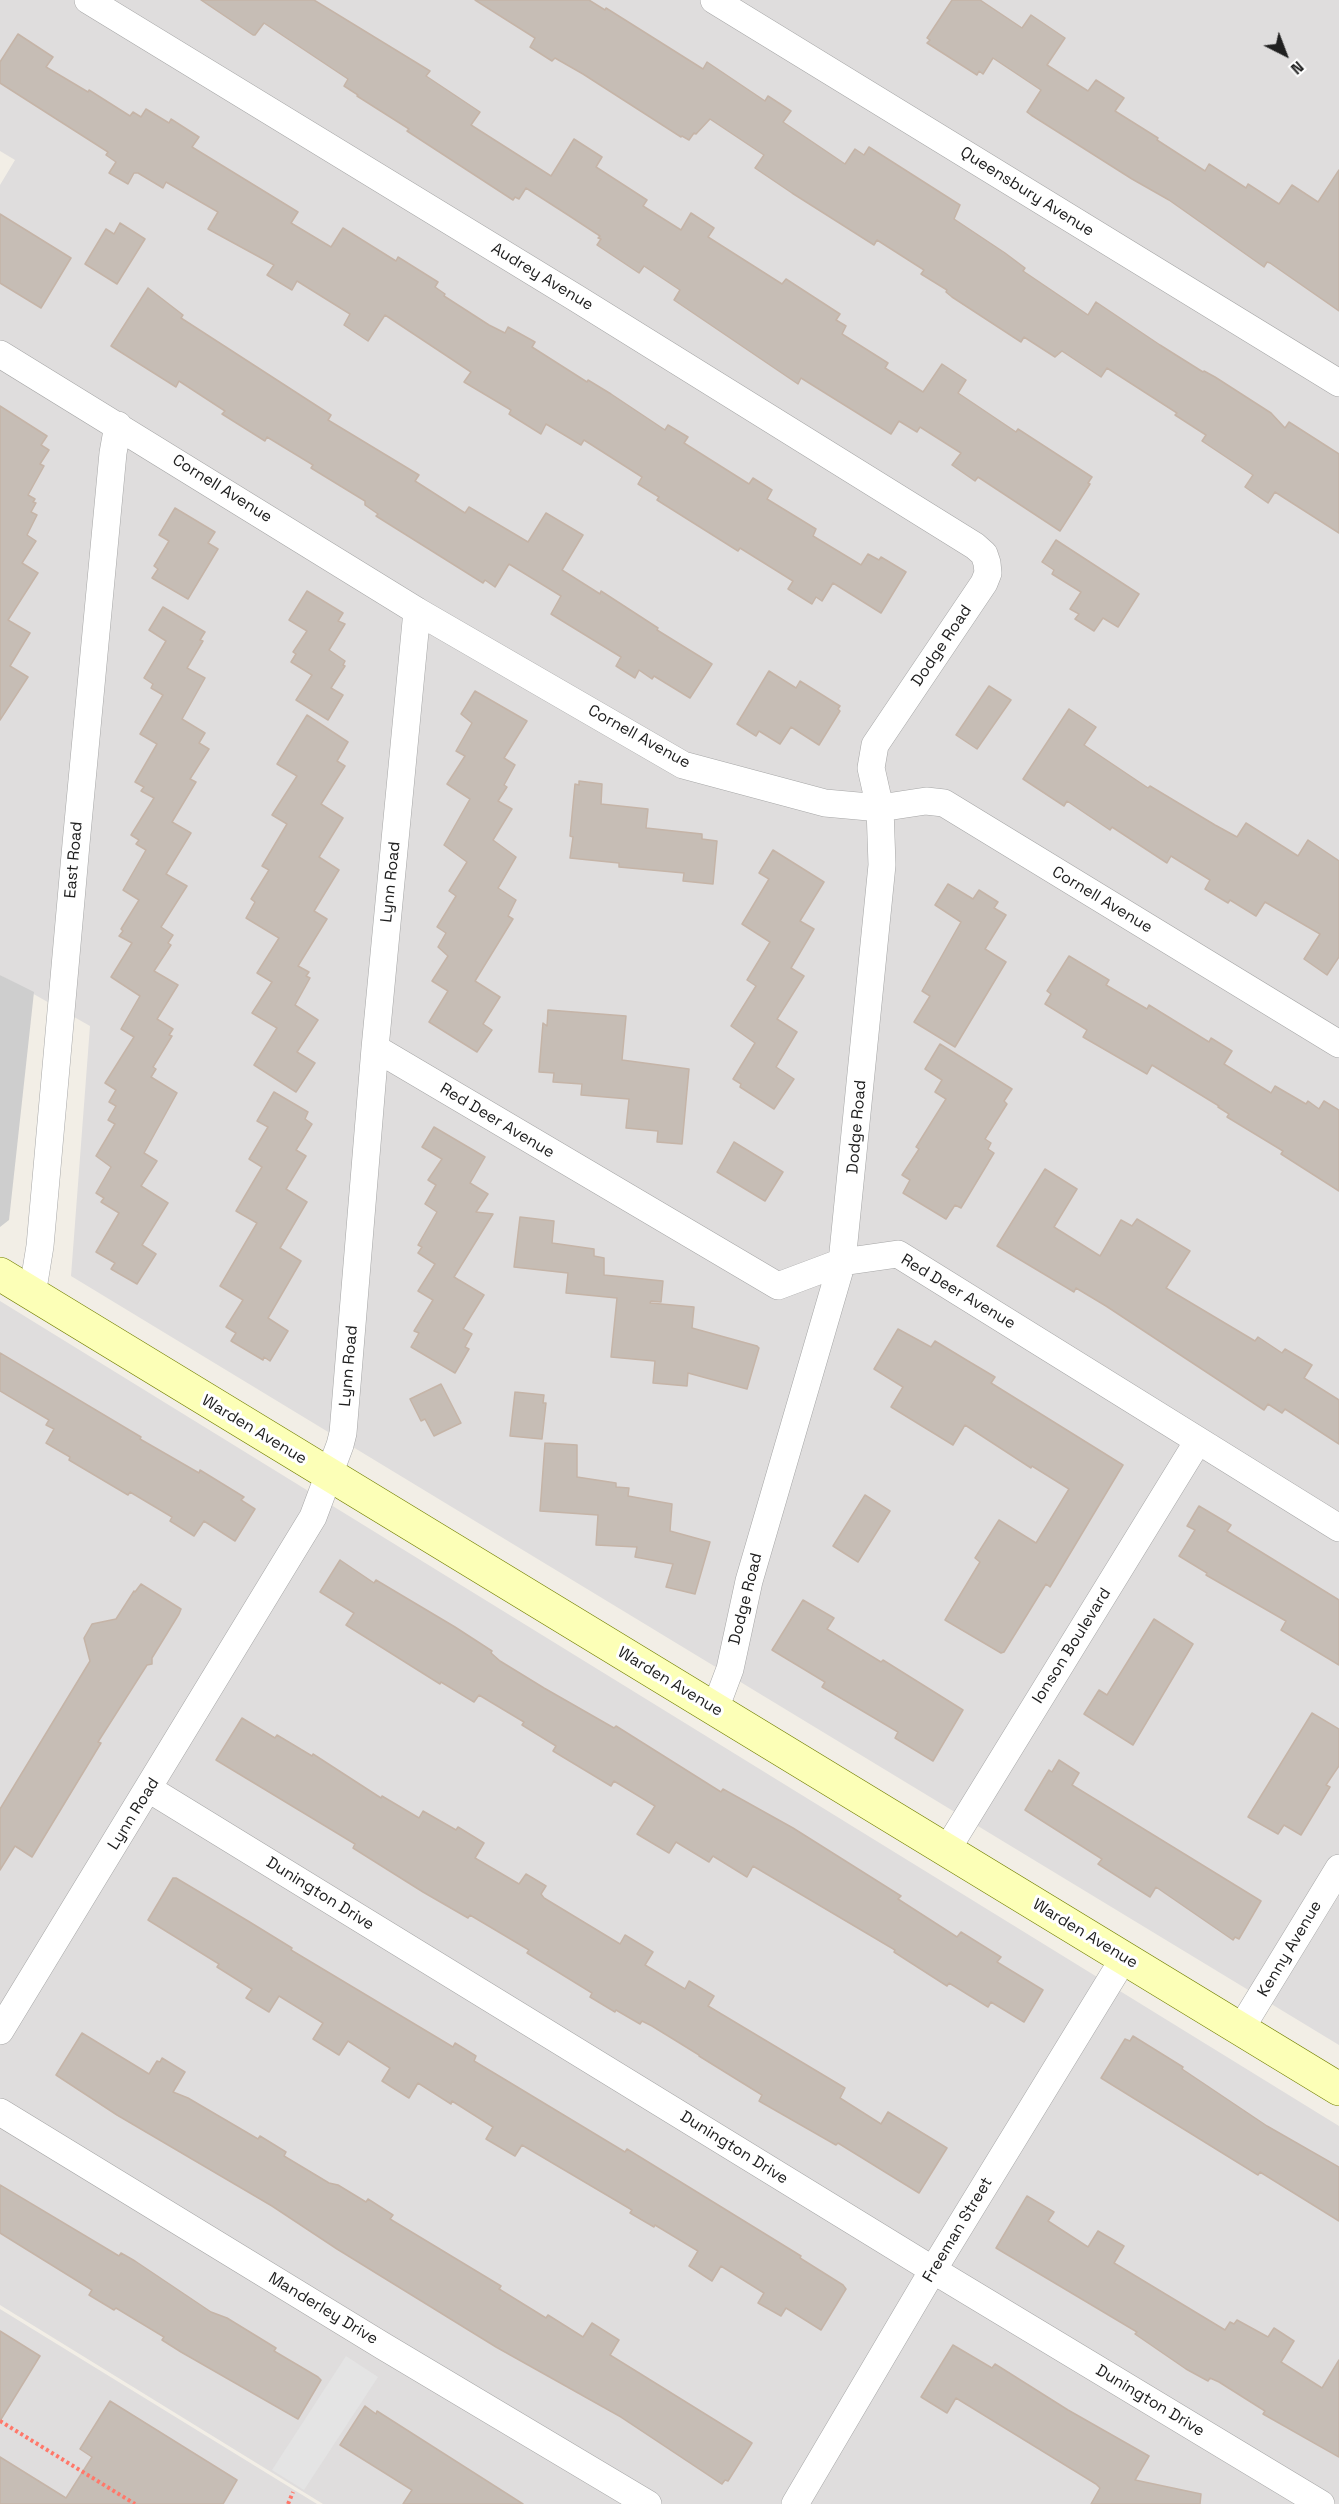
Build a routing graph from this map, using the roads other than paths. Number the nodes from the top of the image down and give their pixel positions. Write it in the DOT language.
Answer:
graph roads {
  1 [pos="88,0"];
  2 [pos="714,0"];
  3 [pos="0,354"];
  4 [pos="1339,383"];
  5 [pos="118,425"];
  6 [pos="987,563"];
  7 [pos="417,610"];
  8 [pos="880,808"];
  9 [pos="1339,1044"];
  10 [pos="375,1048"];
  11 [pos="842,1262"];
  12 [pos="0,1274"];
  13 [pos="32,1295"];
  14 [pos="1198,1441"];
  15 [pos="329,1476"];
  16 [pos="1339,1528"];
  17 [pos="715,1709"];
  18 [pos="149,1789"];
  19 [pos="946,1851"];
  20 [pos="1339,1868"];
  21 [pos="1124,1958"];
  22 [pos="1240,2030"];
  23 [pos="0,2031"];
  24 [pos="1339,2090"];
  25 [pos="0,2112"];
  26 [pos="933,2270"];
  27 [pos="648,2504"];
  28 [pos="795,2504"];
  29 [pos="1321,2504"];
  1 -- 6 [label="street, Audrey Avenue"];
  2 -- 4 [label="street, Queensbury Avenue"];
  3 -- 5 [label="street, Cornell Avenue"];
  5 -- 7 [label="street, Cornell Avenue"];
  5 -- 13 [label="street, East Road"];
  6 -- 8 [label="street, Dodge Road"];
  7 -- 8 [label="street, Cornell Avenue"];
  7 -- 10 [label="street, Lynn Road"];
  8 -- 9 [label="street, Cornell Avenue"];
  8 -- 11 [label="street, Dodge Road"];
  10 -- 11 [label="street, Red Deer Avenue"];
  10 -- 15 [label="street, Lynn Road"];
  11 -- 14 [label="street, Red Deer Avenue"];
  11 -- 17 [label="street, Dodge Road"];
  12 -- 13 [label="main road, Warden Avenue"];
  13 -- 15 [label="main road, Warden Avenue"];
  14 -- 16 [label="street, Red Deer Avenue"];
  14 -- 19 [label="street, Ionson Boulevard"];
  15 -- 17 [label="main road, Warden Avenue"];
  15 -- 18 [label="street, Lynn Road"];
  17 -- 19 [label="main road, Warden Avenue"];
  18 -- 23 [label="street, Lynn Road"];
  18 -- 26 [label="street, Dunington Drive"];
  19 -- 21 [label="main road, Warden Avenue"];
  20 -- 22 [label="street, Kenny Avenue"];
  21 -- 22 [label="main road, Warden Avenue"];
  21 -- 26 [label="street, Freeman Street"];
  22 -- 24 [label="main road, Warden Avenue"];
  25 -- 27 [label="street, Manderley Drive"];
  26 -- 28 [label="street, Freeman Street"];
  26 -- 29 [label="street, Dunington Drive"];
}
